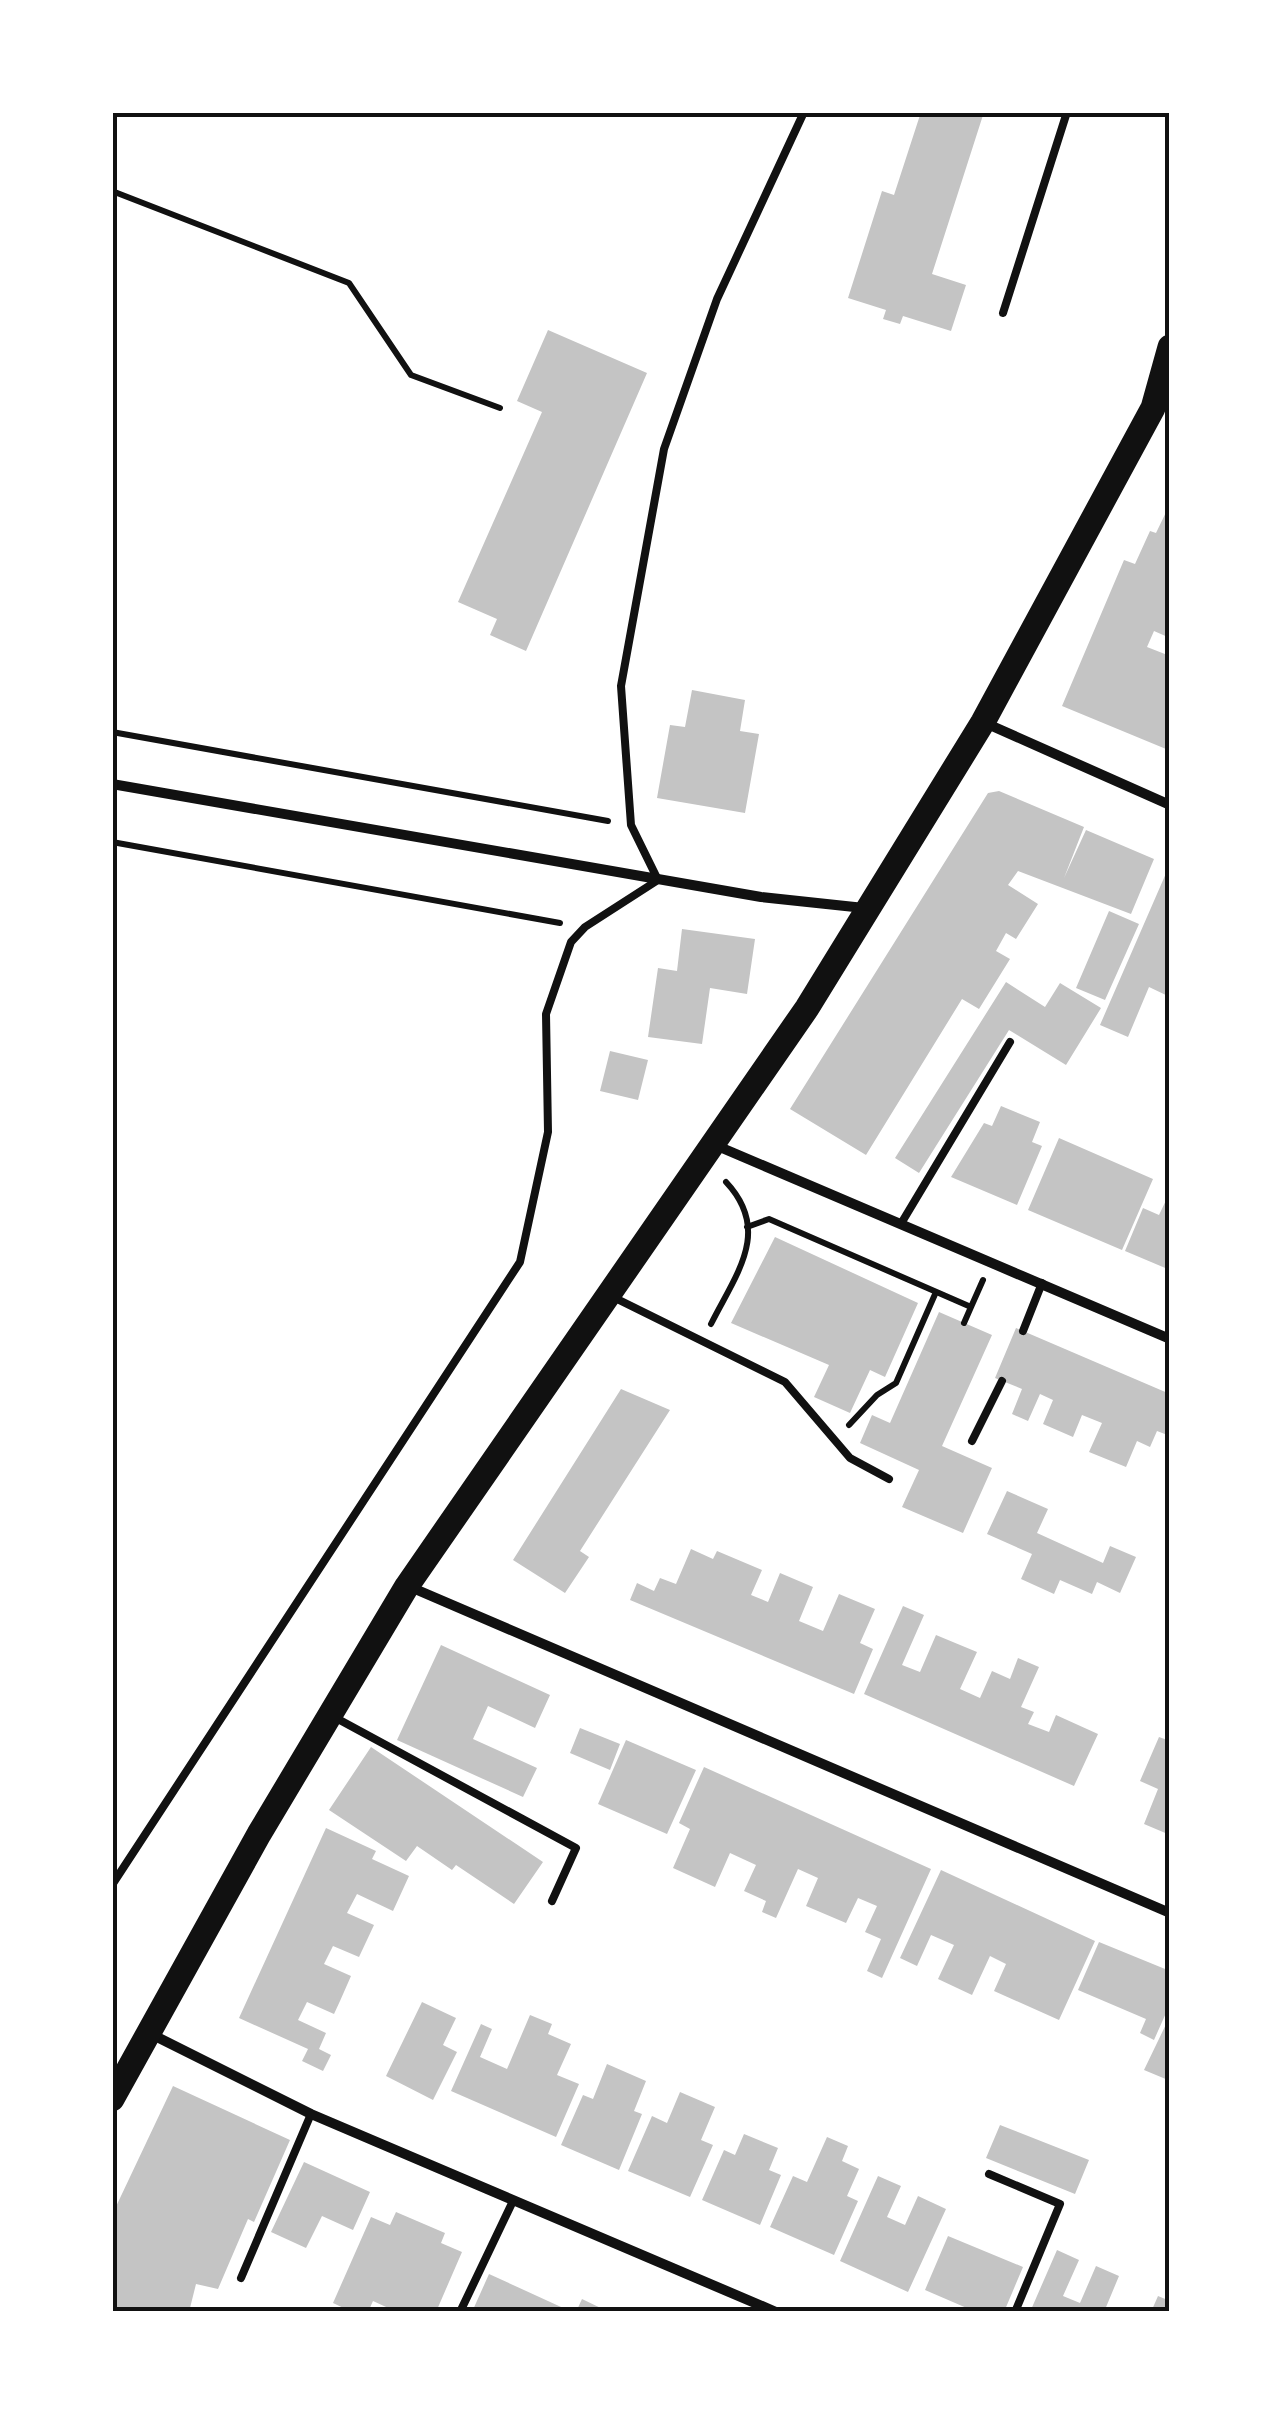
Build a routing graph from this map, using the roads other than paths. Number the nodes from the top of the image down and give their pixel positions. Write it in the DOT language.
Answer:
graph roads {
  1 [pos="804,112"];
  2 [pos="1066,112"];
  3 [pos="1002,313"];
  4 [pos="1170,347"];
  5 [pos="983,722"];
  6 [pos="112,784"];
  7 [pos="1170,805"];
  8 [pos="658,880"];
  9 [pos="865,908"];
  10 [pos="1010,1042"];
  11 [pos="714,1144"];
  12 [pos="902,1222"];
  13 [pos="1042,1283"];
  14 [pos="608,1295"];
  15 [pos="1023,1331"];
  16 [pos="1170,1338"];
  17 [pos="1002,1380"];
  18 [pos="972,1441"];
  19 [pos="889,1479"];
  20 [pos="407,1586"];
  21 [pos="330,1714"];
  22 [pos="112,1885"];
  23 [pos="552,1901"];
  24 [pos="1170,1913"];
  25 [pos="146,2032"];
  26 [pos="112,2099"];
  27 [pos="311,2114"];
  28 [pos="989,2174"];
  29 [pos="514,2201"];
  30 [pos="241,2278"];
  31 [pos="460,2312"];
  32 [pos="776,2312"];
  33 [pos="1015,2312"];
  1 -- 8 [label="lane"];
  2 -- 3 [label="lane"];
  4 -- 5 [label="main road"];
  5 -- 7 [label="street"];
  5 -- 9 [label="main road"];
  6 -- 8 [label="street"];
  8 -- 9 [label="street"];
  8 -- 22 [label="lane"];
  9 -- 11 [label="main road"];
  10 -- 12 [label="lane"];
  11 -- 12 [label="street"];
  11 -- 14 [label="main road"];
  12 -- 13 [label="street"];
  13 -- 15 [label="lane"];
  13 -- 16 [label="street"];
  14 -- 19 [label="lane"];
  14 -- 20 [label="main road"];
  17 -- 18 [label="lane"];
  20 -- 21 [label="main road"];
  20 -- 24 [label="street"];
  21 -- 23 [label="lane"];
  21 -- 25 [label="main road"];
  25 -- 26 [label="main road"];
  25 -- 27 [label="street"];
  27 -- 29 [label="street"];
  27 -- 30 [label="lane"];
  28 -- 33 [label="lane"];
  29 -- 31 [label="lane"];
  29 -- 32 [label="street"];
}
